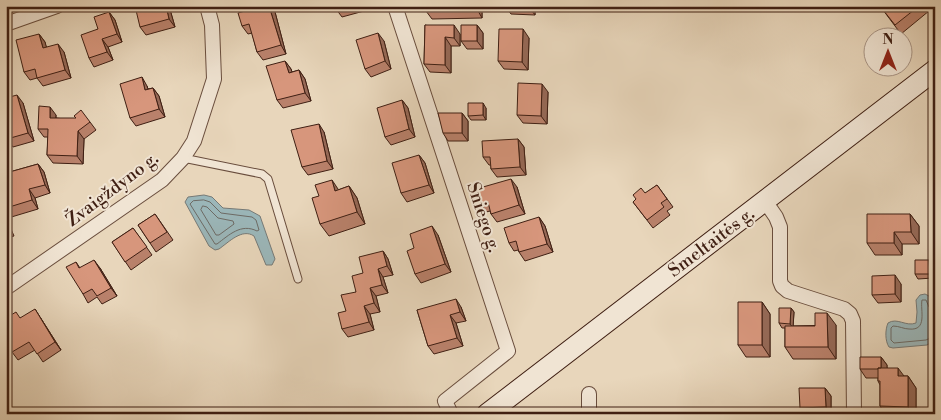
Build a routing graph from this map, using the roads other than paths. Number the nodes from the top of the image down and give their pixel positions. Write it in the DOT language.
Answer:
graph roads {
  1 [pos="57,6"];
  2 [pos="207,6"];
  3 [pos="395,6"];
  4 [pos="6,24"];
  5 [pos="935,70"];
  6 [pos="183,158"];
  7 [pos="765,201"];
  8 [pos="298,279"];
  9 [pos="6,288"];
  10 [pos="589,394"];
  11 [pos="451,414"];
  12 [pos="488,414"];
  13 [pos="589,414"];
  14 [pos="854,414"];
  1 -- 4 [label="street"];
  2 -- 6 [label="street, Žvaigždyno g."];
  3 -- 11 [label="street, Sniego g."];
  5 -- 7 [label="main road, Smeltaitės g."];
  6 -- 8 [label="lane"];
  6 -- 9 [label="street, Žvaigždyno g."];
  7 -- 12 [label="main road, Smeltaitės g."];
  7 -- 14 [label="street"];
  10 -- 13 [label="street"];
}
